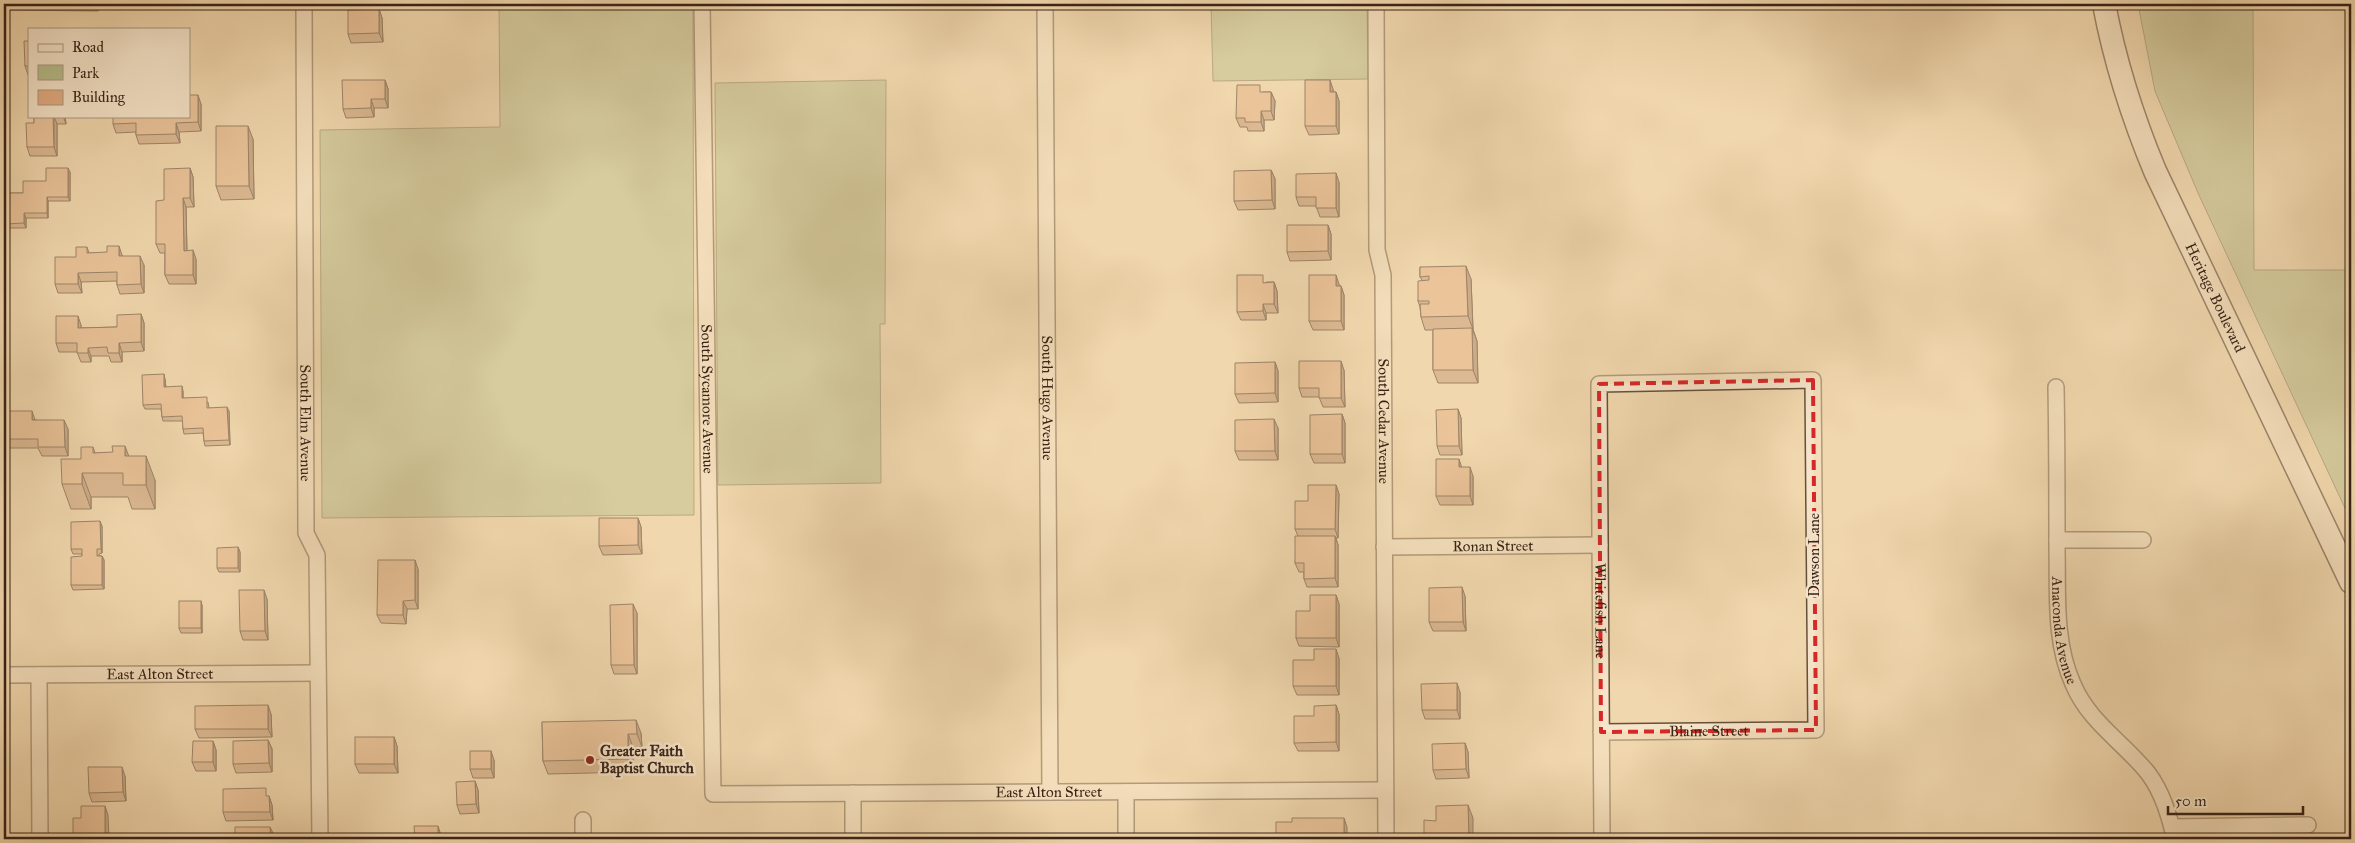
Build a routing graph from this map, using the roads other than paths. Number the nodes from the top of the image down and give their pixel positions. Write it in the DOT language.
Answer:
graph roads {
  1 [pos="304,4"];
  2 [pos="702,4"];
  3 [pos="1045,4"];
  4 [pos="1376,4"];
  5 [pos="2104,4"];
  6 [pos="1813,380"];
  7 [pos="2056,387"];
  8 [pos="2057,540"];
  9 [pos="2143,540"];
  10 [pos="1600,545"];
  11 [pos="1384,547"];
  12 [pos="2351,582"];
  13 [pos="318,673"];
  14 [pos="4,675"];
  15 [pos="39,675"];
  16 [pos="1816,730"];
  17 [pos="1601,732"];
  18 [pos="1385,790"];
  19 [pos="1050,792"];
  20 [pos="1126,792"];
  21 [pos="853,793"];
  22 [pos="713,794"];
  23 [pos="583,820"];
  24 [pos="2308,825"];
  25 [pos="2173,833"];
  26 [pos="40,839"];
  27 [pos="320,839"];
  28 [pos="583,839"];
  29 [pos="853,839"];
  30 [pos="1126,839"];
  31 [pos="1386,839"];
  32 [pos="1602,839"];
  1 -- 13 [label="street, South Elm Avenue"];
  2 -- 22 [label="street, South Sycamore Avenue"];
  3 -- 19 [label="street, South Hugo Avenue"];
  4 -- 11 [label="street, South Cedar Avenue"];
  5 -- 12 [label="main road, Heritage Boulevard"];
  6 -- 10 [label="street, Whitefish Lane"];
  6 -- 16 [label="street, Dawson Lane"];
  7 -- 8 [label="street, Anaconda Avenue"];
  8 -- 9 [label="street"];
  8 -- 25 [label="street, Anaconda Avenue"];
  10 -- 11 [label="street, Ronan Street"];
  10 -- 17 [label="street, Whitefish Lane"];
  11 -- 18 [label="street, South Cedar Avenue"];
  13 -- 15 [label="street, East Alton Street"];
  13 -- 27 [label="street, South Elm Avenue"];
  14 -- 15 [label="street, East Alton Street"];
  15 -- 26 [label="street"];
  16 -- 17 [label="street, Blaine Street"];
  17 -- 32 [label="street, Whitefish Lane"];
  18 -- 20 [label="street, East Alton Street"];
  18 -- 31 [label="street, South Cedar Avenue"];
  19 -- 20 [label="street, East Alton Street"];
  19 -- 21 [label="street, East Alton Street"];
  20 -- 30 [label="street"];
  21 -- 22 [label="street, East Alton Street"];
  21 -- 29 [label="street"];
  23 -- 28 [label="street"];
  24 -- 25 [label="street"];
}
